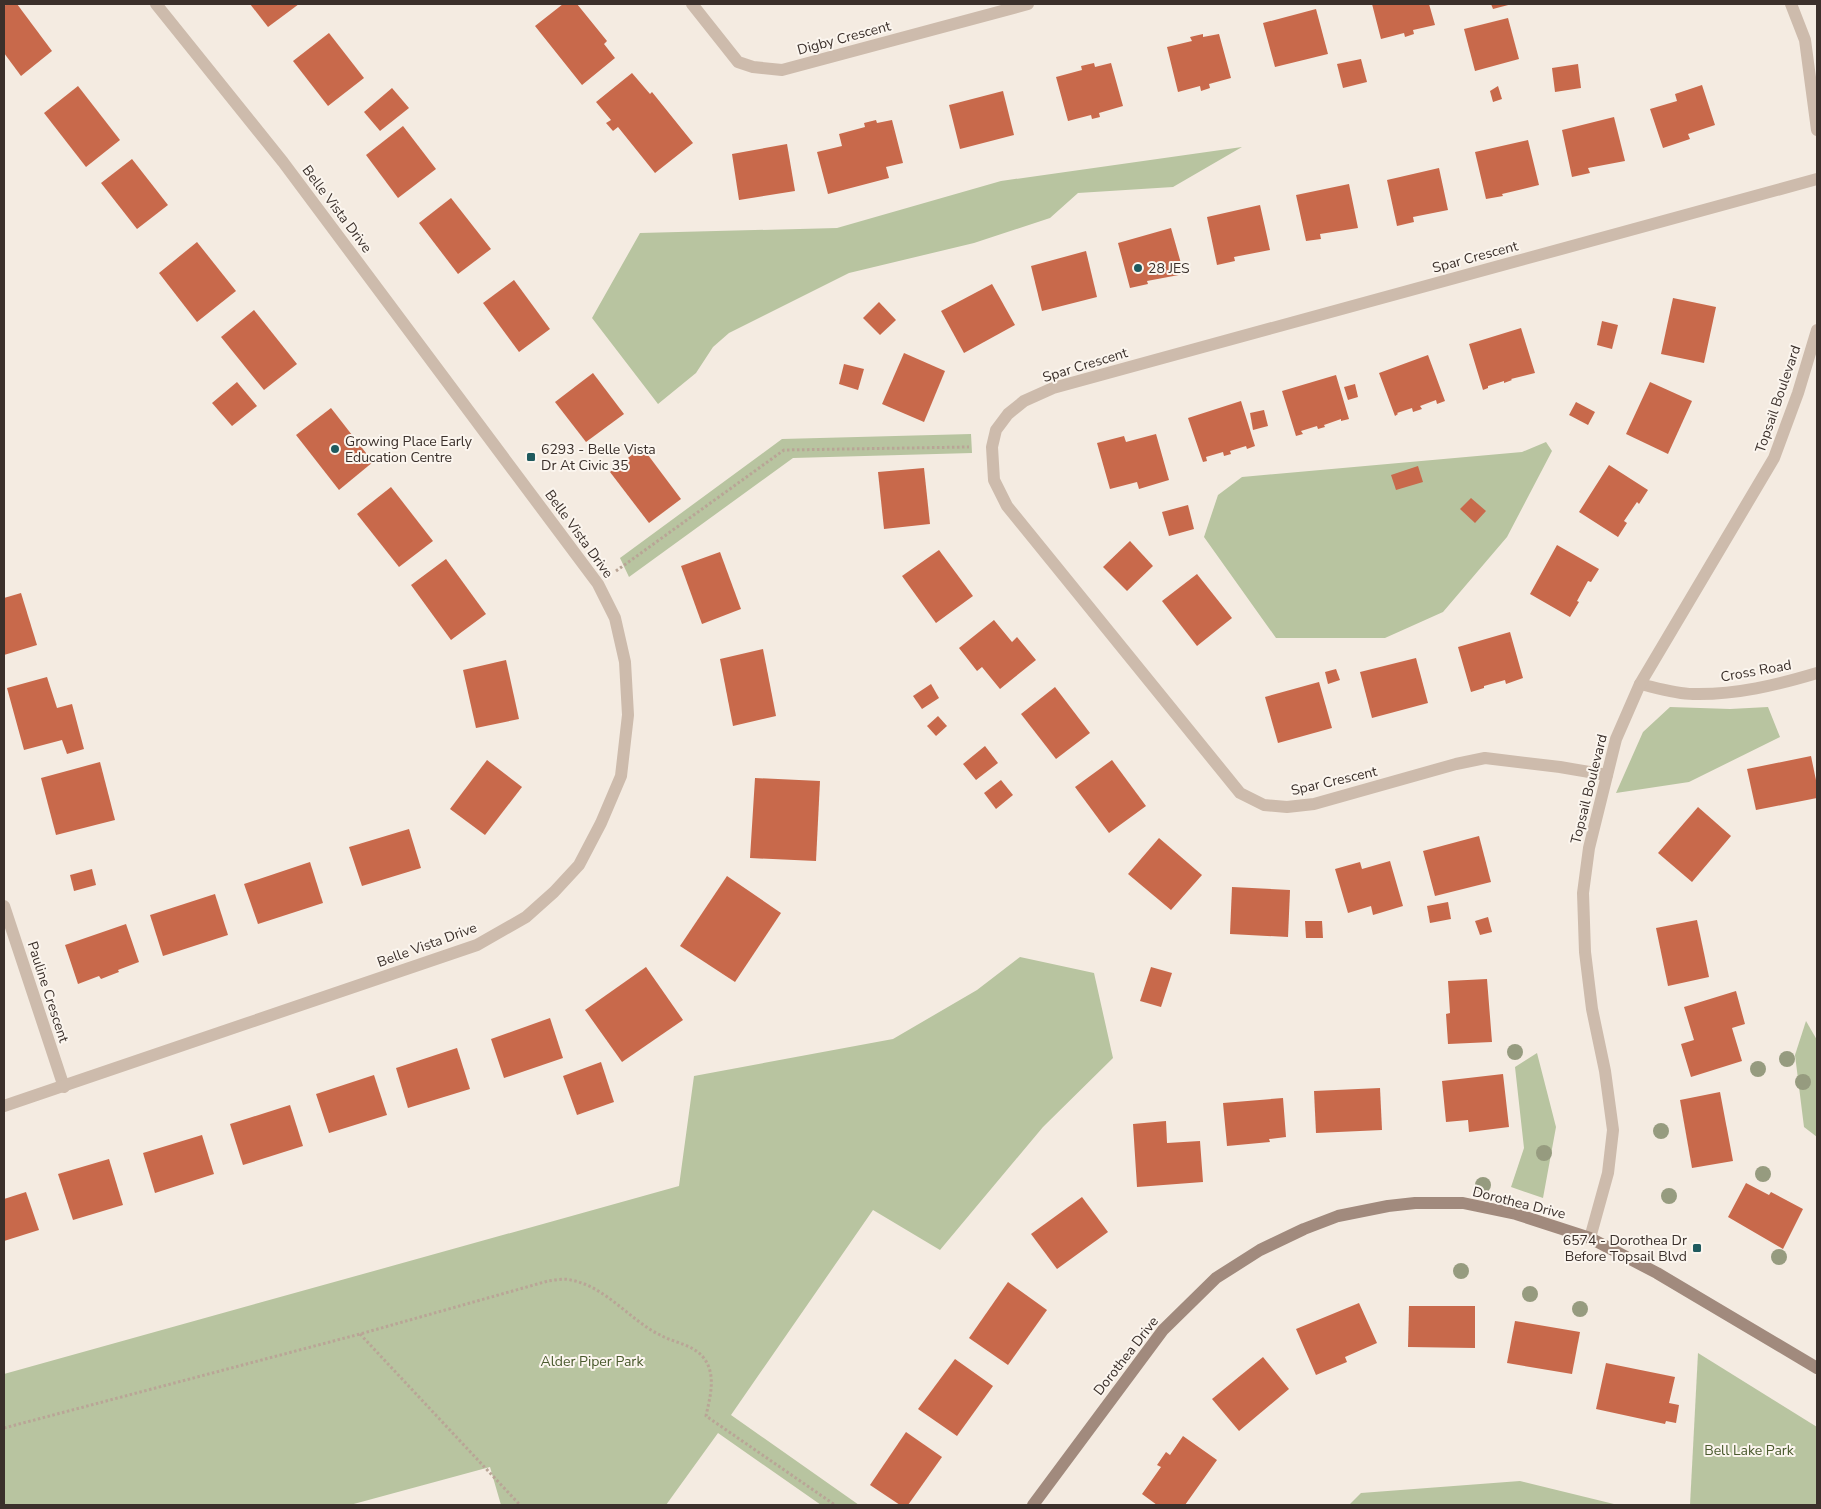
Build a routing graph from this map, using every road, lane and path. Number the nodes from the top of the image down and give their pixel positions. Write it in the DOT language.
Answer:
graph roads {
  1 [pos="156,4"];
  2 [pos="692,4"];
  3 [pos="1028,4"];
  4 [pos="1791,4"];
  5 [pos="1817,130"];
  6 [pos="1817,179"];
  7 [pos="1817,330"];
  8 [pos="992,447"];
  9 [pos="598,584"];
  10 [pos="1817,673"];
  11 [pos="1640,684"];
  12 [pos="1607,775"];
  13 [pos="4,906"];
  14 [pos="64,1087"];
  15 [pos="4,1106"];
  16 [pos="1590,1238"];
  17 [pos="360,1334"];
  18 [pos="1817,1368"];
  19 [pos="4,1428"];
  20 [pos="520,1505"];
  21 [pos="835,1505"];
  22 [pos="1034,1505"];
  1 -- 9 [label="street, Belle Vista Drive"];
  2 -- 3 [label="street, Digby Crescent"];
  4 -- 5 [label="street"];
  6 -- 8 [label="street, Spar Crescent"];
  7 -- 11 [label="street, Topsail Boulevard"];
  8 -- 9 [label="path"];
  8 -- 12 [label="street, Spar Crescent"];
  9 -- 14 [label="street, Belle Vista Drive"];
  10 -- 11 [label="street, Cross Road"];
  11 -- 12 [label="street, Topsail Boulevard"];
  12 -- 16 [label="street, Topsail Boulevard"];
  13 -- 14 [label="street, Pauline Crescent"];
  14 -- 15 [label="street, Belle Vista Drive"];
  16 -- 18 [label="street, Dorothea Drive"];
  16 -- 22 [label="street, Dorothea Drive"];
  17 -- 19 [label="path"];
  17 -- 20 [label="path"];
  17 -- 21 [label="path"];
}
